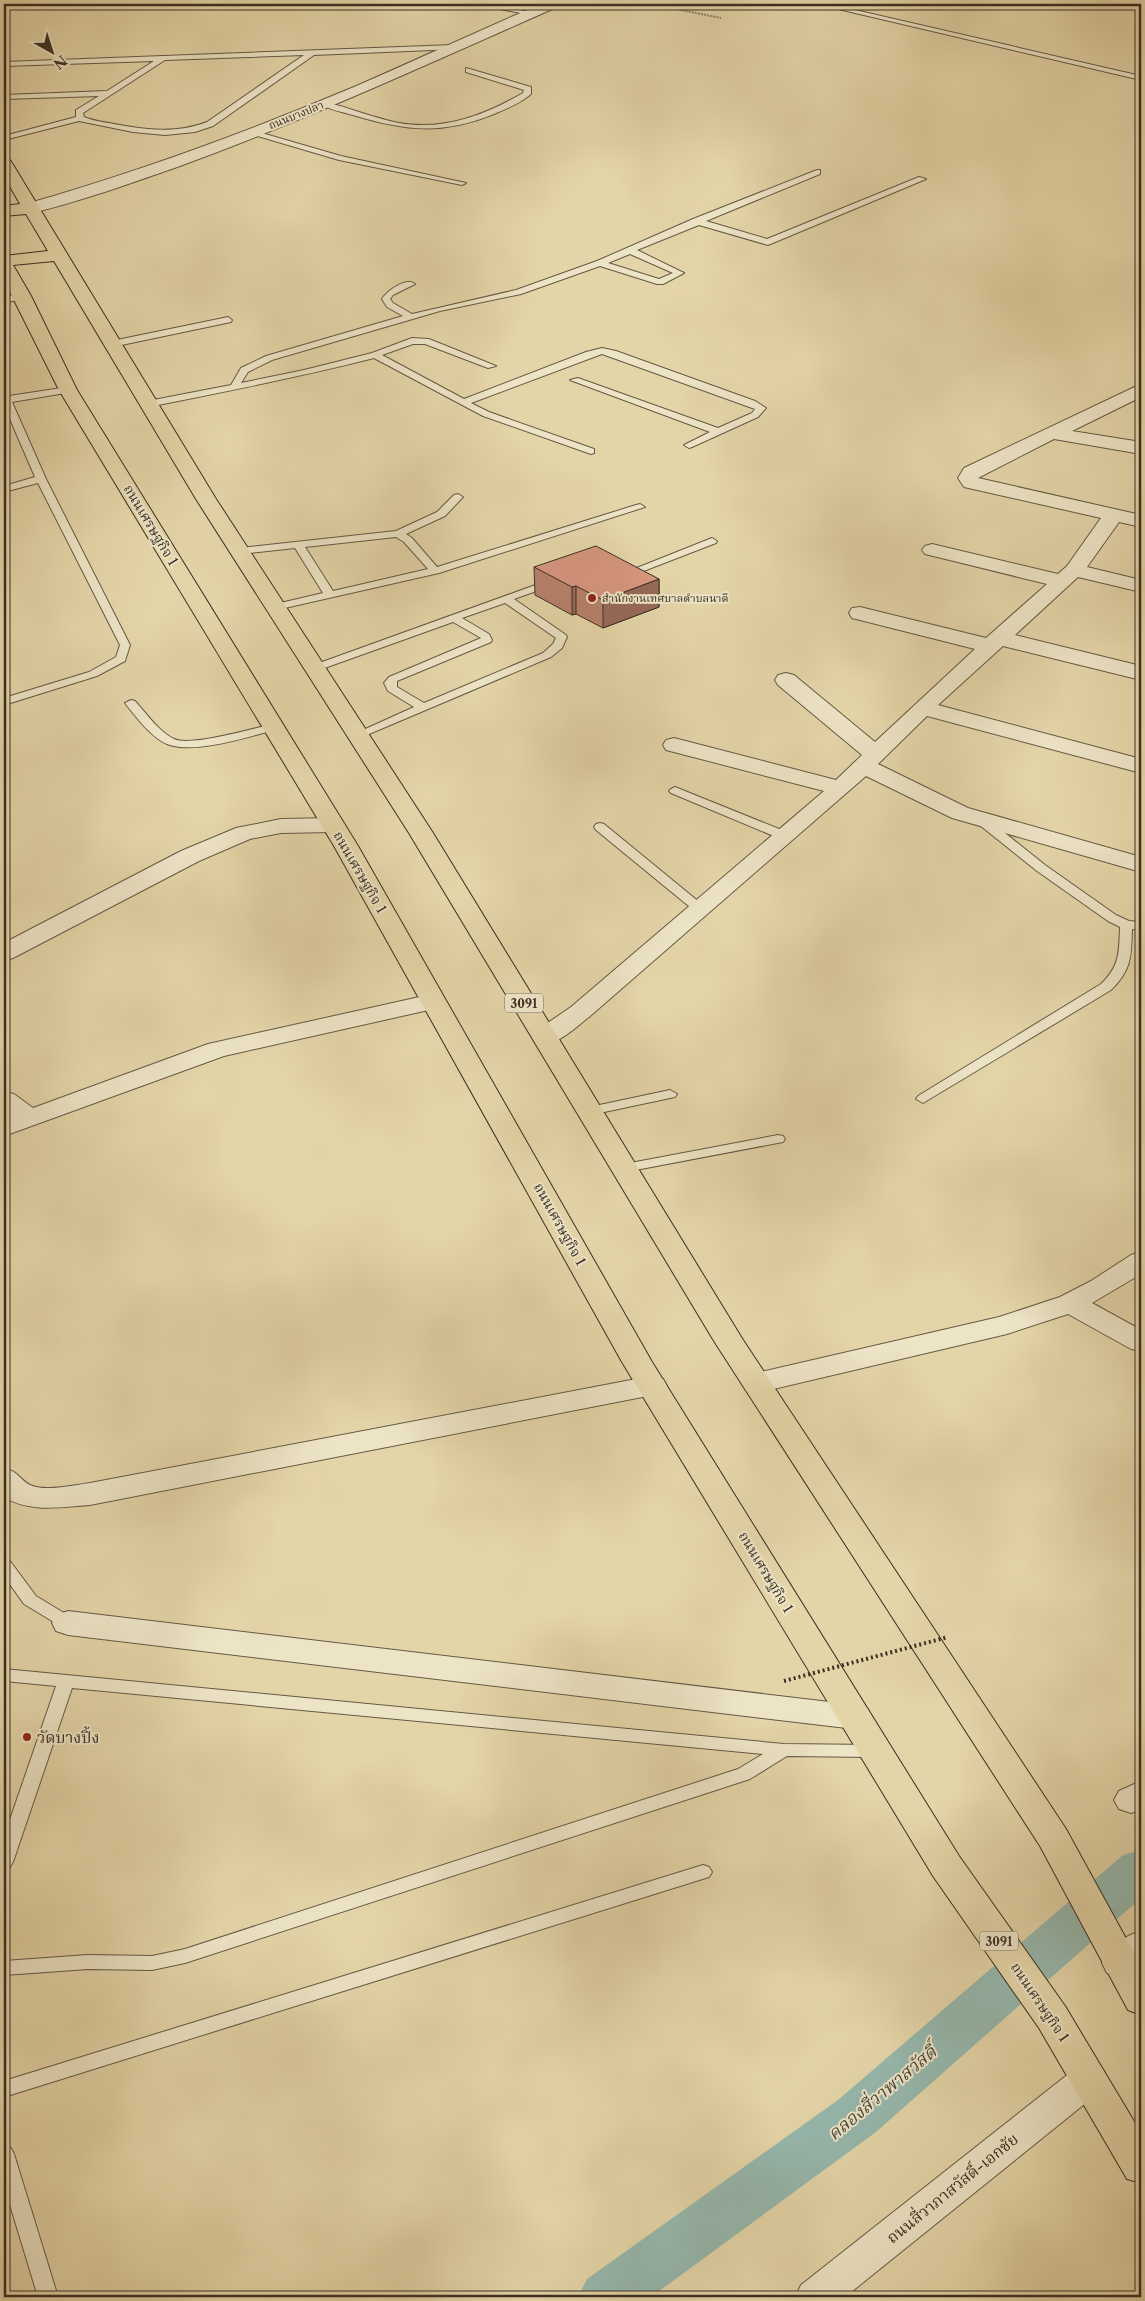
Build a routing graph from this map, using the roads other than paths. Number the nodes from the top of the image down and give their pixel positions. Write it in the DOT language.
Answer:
graph roads {
  1 [pos="478,4"];
  2 [pos="552,4"];
  3 [pos="821,4"];
  4 [pos="531,13"];
  5 [pos="454,47"];
  6 [pos="314,51"];
  7 [pos="166,57"];
  8 [pos="4,64"];
  9 [pos="469,70"];
  10 [pos="1141,78"];
  11 [pos="108,93"];
  12 [pos="20,96"];
  13 [pos="4,97"];
  14 [pos="4,102"];
  15 [pos="325,104"];
  16 [pos="80,118"];
  17 [pos="254,132"];
  18 [pos="4,138"];
  19 [pos="4,164"];
  20 [pos="817,172"];
  21 [pos="922,178"];
  22 [pos="462,183"];
  23 [pos="32,208"];
  24 [pos="4,211"];
  25 [pos="696,221"];
  26 [pos="629,250"];
  27 [pos="58,255"];
  28 [pos="4,263"];
  29 [pos="600,263"];
  30 [pos="411,284"];
  31 [pos="13,298"];
  32 [pos="411,317"];
  33 [pos="228,320"];
  34 [pos="112,344"];
  35 [pos="375,355"];
  36 [pos="491,366"];
  37 [pos="574,380"];
  38 [pos="234,387"];
  39 [pos="68,390"];
  40 [pos="1141,390"];
  41 [pos="4,398"];
  42 [pos="462,403"];
  43 [pos="148,404"];
  44 [pos="719,432"];
  45 [pos="1052,433"];
  46 [pos="689,445"];
  47 [pos="1141,448"];
  48 [pos="592,451"];
  49 [pos="41,479"];
  50 [pos="4,489"];
  51 [pos="458,497"];
  52 [pos="640,507"];
  53 [pos="1114,515"];
  54 [pos="1141,521"];
  55 [pos="398,534"];
  56 [pos="712,541"];
  57 [pos="298,545"];
  58 [pos="932,550"];
  59 [pos="240,551"];
  60 [pos="436,571"];
  61 [pos="1068,575"];
  62 [pos="562,579"];
  63 [pos="641,584"];
  64 [pos="1141,586"];
  65 [pos="330,595"];
  66 [pos="506,599"];
  67 [pos="276,607"];
  68 [pos="860,613"];
  69 [pos="454,618"];
  70 [pos="994,642"];
  71 [pos="315,668"];
  72 [pos="1141,673"];
  73 [pos="786,680"];
  74 [pos="4,702"];
  75 [pos="131,703"];
  76 [pos="424,708"];
  77 [pos="922,708"];
  78 [pos="274,727"];
  79 [pos="358,735"];
  80 [pos="674,745"];
  81 [pos="869,760"];
  82 [pos="1141,766"];
  83 [pos="841,788"];
  84 [pos="675,791"];
  85 [pos="981,820"];
  86 [pos="333,825"];
  87 [pos="600,827"];
  88 [pos="785,836"];
  89 [pos="1141,865"];
  90 [pos="700,909"];
  91 [pos="1126,925"];
  92 [pos="1141,926"];
  93 [pos="4,953"];
  94 [pos="433,1002"];
  95 [pos="545,1037"];
  96 [pos="670,1094"];
  97 [pos="923,1099"];
  98 [pos="4,1100"];
  99 [pos="590,1111"];
  100 [pos="30,1118"];
  101 [pos="4,1128"];
  102 [pos="778,1139"];
  103 [pos="625,1168"];
  104 [pos="1141,1261"];
  105 [pos="1070,1303"];
  106 [pos="1141,1342"];
  107 [pos="757,1383"];
  108 [pos="652,1386"];
  109 [pos="4,1478"];
  110 [pos="4,1565"];
  111 [pos="68,1623"];
  112 [pos="4,1675"];
  113 [pos="66,1680"];
  114 [pos="855,1718"];
  115 [pos="784,1750"];
  116 [pos="875,1751"];
  117 [pos="4,1862"];
  118 [pos="703,1872"];
  119 [pos="1125,1953"];
  120 [pos="4,1972"];
  121 [pos="1141,2000"];
  122 [pos="1089,2079"];
  123 [pos="4,2090"];
  124 [pos="4,2154"];
  125 [pos="1141,2168"];
  126 [pos="48,2297"];
  127 [pos="815,2297"];
  1 -- 4 [label="lane"];
  2 -- 4 [label="street, ถนนบางปลา"];
  3 -- 10 [label="lane"];
  4 -- 5 [label="street, ถนนบางปลา"];
  5 -- 6 [label="lane"];
  5 -- 15 [label="street, ถนนบางปลา"];
  6 -- 7 [label="lane"];
  6 -- 16 [label="lane"];
  7 -- 8 [label="lane"];
  7 -- 11 [label="lane"];
  9 -- 15 [label="lane"];
  11 -- 12 [label="lane"];
  11 -- 16 [label="lane"];
  12 -- 13 [label="lane"];
  12 -- 14 [label="lane"];
  15 -- 17 [label="street, ถนนบางปลา"];
  16 -- 18 [label="lane"];
  17 -- 22 [label="lane"];
  17 -- 23 [label="street, ถนนบางปลา"];
  19 -- 23 [label="main road, 3091"];
  20 -- 25 [label="lane"];
  21 -- 25 [label="lane"];
  23 -- 24 [label="main road"];
  23 -- 27 [label="main road, 3091"];
  25 -- 26 [label="lane"];
  26 -- 29 [label="lane"];
  26 -- 29 [label="lane"];
  27 -- 28 [label="main road"];
  27 -- 34 [label="main road, 3091"];
  28 -- 31 [label="main road, ถนนเศรษฐกิจ 1 / 3091"];
  29 -- 32 [label="lane"];
  30 -- 32 [label="lane"];
  31 -- 39 [label="main road, ถนนเศรษฐกิจ 1 / 3091"];
  32 -- 38 [label="lane"];
  33 -- 34 [label="lane"];
  34 -- 43 [label="main road, 3091"];
  35 -- 36 [label="lane"];
  35 -- 38 [label="lane"];
  35 -- 42 [label="lane"];
  37 -- 44 [label="lane"];
  38 -- 43 [label="lane"];
  39 -- 41 [label="lane"];
  39 -- 78 [label="main road, ถนนเศรษฐกิจ 1 / 3091"];
  40 -- 45 [label="street"];
  41 -- 49 [label="lane"];
  42 -- 44 [label="lane"];
  42 -- 48 [label="lane"];
  43 -- 59 [label="main road, 3091"];
  44 -- 46 [label="lane"];
  45 -- 47 [label="street"];
  45 -- 53 [label="street"];
  49 -- 50 [label="lane"];
  49 -- 74 [label="lane"];
  51 -- 55 [label="lane"];
  52 -- 60 [label="lane"];
  53 -- 54 [label="street"];
  53 -- 61 [label="street"];
  55 -- 57 [label="lane"];
  55 -- 60 [label="lane"];
  56 -- 63 [label="lane"];
  57 -- 59 [label="lane"];
  57 -- 65 [label="lane"];
  58 -- 61 [label="street"];
  59 -- 67 [label="main road, 3091"];
  60 -- 65 [label="lane"];
  61 -- 64 [label="street"];
  61 -- 70 [label="street"];
  62 -- 66 [label="lane"];
  65 -- 67 [label="lane"];
  66 -- 69 [label="lane"];
  66 -- 76 [label="lane"];
  67 -- 71 [label="main road, 3091"];
  68 -- 70 [label="street"];
  69 -- 71 [label="lane"];
  69 -- 76 [label="lane"];
  70 -- 72 [label="street"];
  70 -- 77 [label="street"];
  71 -- 79 [label="main road, 3091"];
  73 -- 81 [label="street"];
  75 -- 78 [label="lane"];
  76 -- 79 [label="lane"];
  77 -- 81 [label="street"];
  77 -- 82 [label="street"];
  78 -- 86 [label="main road, ถนนเศรษฐกิจ 1 / 3091"];
  79 -- 95 [label="main road, 3091"];
  80 -- 83 [label="street"];
  81 -- 83 [label="street"];
  81 -- 85 [label="street"];
  83 -- 88 [label="street"];
  84 -- 88 [label="lane"];
  85 -- 89 [label="street"];
  85 -- 91 [label="lane"];
  86 -- 93 [label="street"];
  86 -- 94 [label="main road, ถนนเศรษฐกิจ 1 / 3091"];
  87 -- 90 [label="lane"];
  88 -- 90 [label="street"];
  90 -- 95 [label="street"];
  91 -- 92 [label="lane"];
  91 -- 97 [label="lane"];
  94 -- 100 [label="street"];
  94 -- 108 [label="main road, ถนนเศรษฐกิจ 1 / 3091"];
  95 -- 99 [label="main road, 3091"];
  96 -- 99 [label="lane"];
  98 -- 100 [label="street"];
  99 -- 103 [label="main road, 3091"];
  100 -- 101 [label="street"];
  102 -- 103 [label="lane"];
  103 -- 107 [label="main road, 3091"];
  104 -- 105 [label="street"];
  105 -- 106 [label="street"];
  105 -- 107 [label="street"];
  107 -- 119 [label="main road, 3091"];
  108 -- 109 [label="street"];
  108 -- 114 [label="main road, ถนนเศรษฐกิจ 1 / 3091"];
  110 -- 111 [label="lane"];
  111 -- 114 [label="street"];
  112 -- 113 [label="lane"];
  113 -- 115 [label="lane"];
  113 -- 117 [label="lane"];
  114 -- 116 [label="main road, ถนนเศรษฐกิจ 1 / 3091"];
  115 -- 116 [label="lane"];
  115 -- 120 [label="lane"];
  116 -- 122 [label="main road, ถนนเศรษฐกิจ 1 / 3091"];
  118 -- 123 [label="lane"];
  119 -- 121 [label="main road, 3091"];
  122 -- 125 [label="main road, ถนนเศรษฐกิจ 1 / 3091"];
  122 -- 127 [label="street, ถนนสี่วาภาสวัสดิ์-เอกชัย"];
  124 -- 126 [label="lane"];
}
